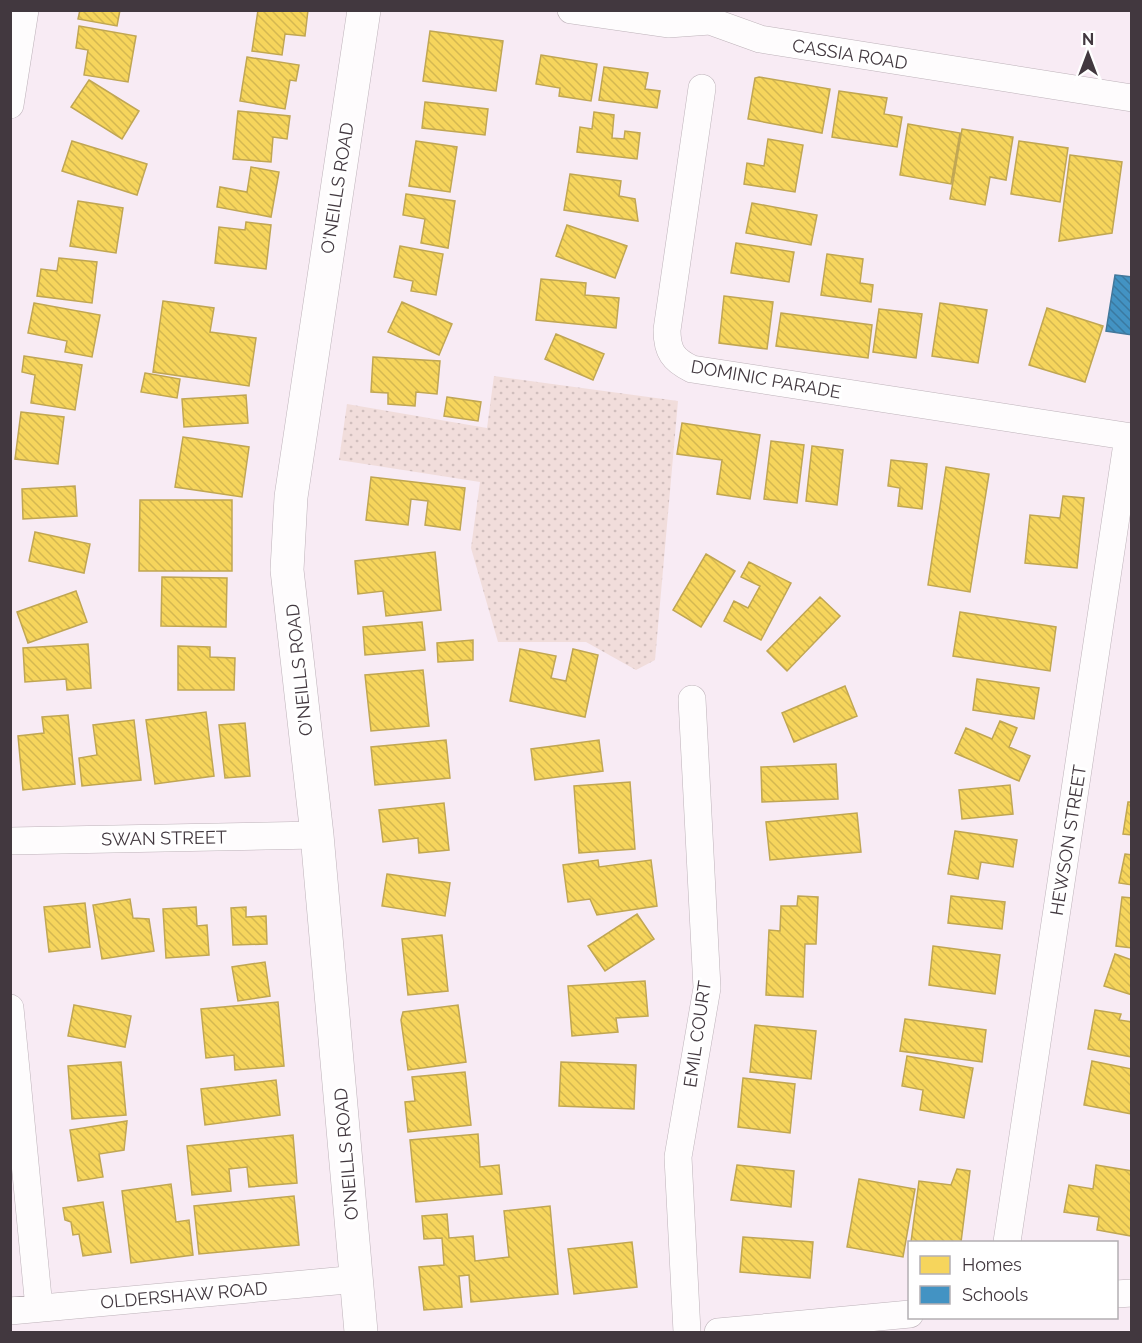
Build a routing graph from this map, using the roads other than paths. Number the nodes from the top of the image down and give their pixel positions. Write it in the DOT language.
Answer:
graph roads {
  1 [pos="25,10"];
  2 [pos="364,10"];
  3 [pos="571,10"];
  4 [pos="710,16"];
  5 [pos="702,88"];
  6 [pos="1131,98"];
  7 [pos="10,105"];
  8 [pos="1130,437"];
  9 [pos="692,699"];
  10 [pos="317,835"];
  11 [pos="10,841"];
  12 [pos="10,1008"];
  13 [pos="1007,1241"];
  14 [pos="358,1279"];
  15 [pos="39,1308"];
  16 [pos="10,1311"];
  17 [pos="908,1314"];
  18 [pos="361,1332"];
  19 [pos="687,1332"];
  20 [pos="718,1332"];
  1 -- 7 [label="street"];
  2 -- 10 [label="street, O'NEILLS ROAD"];
  3 -- 4 [label="street, CASSIA ROAD"];
  4 -- 6 [label="street, CASSIA ROAD"];
  5 -- 8 [label="street, DOMINIC PARADE"];
  8 -- 13 [label="street, HEWSON STREET"];
  9 -- 19 [label="street, EMIL COURT"];
  10 -- 11 [label="street, SWAN STREET"];
  10 -- 14 [label="street, O'NEILLS ROAD"];
  12 -- 15 [label="street"];
  14 -- 15 [label="street, OLDERSHAW ROAD"];
  14 -- 18 [label="street, O'NEILLS ROAD"];
  15 -- 16 [label="street, OLDERSHAW ROAD"];
  17 -- 20 [label="street"];
}
